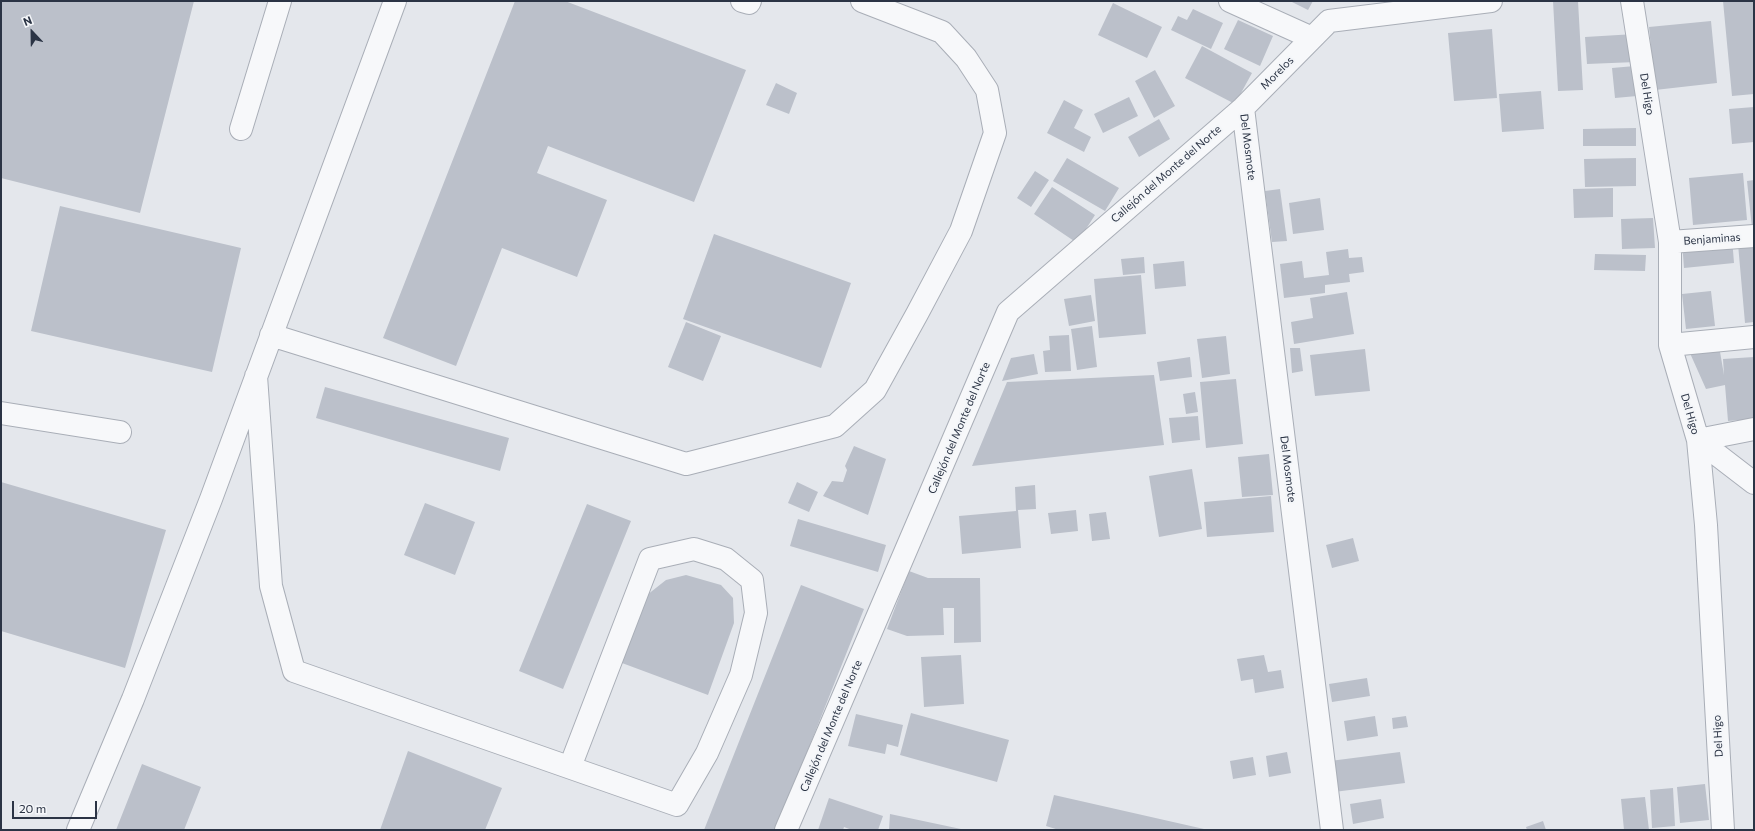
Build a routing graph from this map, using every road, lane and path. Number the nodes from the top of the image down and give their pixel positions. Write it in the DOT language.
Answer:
graph roads {
  1 [pos="280,1"];
  2 [pos="395,1"];
  3 [pos="742,1"];
  4 [pos="750,1"];
  5 [pos="862,1"];
  6 [pos="1230,1"];
  7 [pos="1491,1"];
  8 [pos="1632,1"];
  9 [pos="1312,38"];
  10 [pos="1243,108"];
  11 [pos="241,129"];
  12 [pos="1754,236"];
  13 [pos="1670,242"];
  14 [pos="271,335"];
  15 [pos="1754,337"];
  16 [pos="1670,345"];
  17 [pos="256,376"];
  18 [pos="1,412"];
  19 [pos="1754,429"];
  20 [pos="120,432"];
  21 [pos="1698,440"];
  22 [pos="1754,483"];
  23 [pos="570,768"];
  24 [pos="78,830"];
  25 [pos="786,830"];
  26 [pos="1332,830"];
  27 [pos="1723,830"];
  1 -- 11 [label="street"];
  2 -- 14 [label="street"];
  3 -- 4 [label="street"];
  5 -- 14 [label="street"];
  6 -- 9 [label="street"];
  7 -- 9 [label="street, Morelos"];
  8 -- 13 [label="street, Del Higo"];
  9 -- 10 [label="street, Morelos"];
  10 -- 25 [label="street, Callejón del Monte del Norte"];
  10 -- 26 [label="street, Del Mosmote"];
  12 -- 13 [label="street, Benjaminas"];
  13 -- 16 [label="street, Del Higo"];
  14 -- 17 [label="street"];
  15 -- 16 [label="street"];
  16 -- 21 [label="street, Del Higo"];
  17 -- 23 [label="street"];
  17 -- 24 [label="street"];
  18 -- 20 [label="street"];
  19 -- 21 [label="street"];
  21 -- 22 [label="street"];
  21 -- 27 [label="street, Del Higo"];
  23 -- 23 [label="street"];
}
